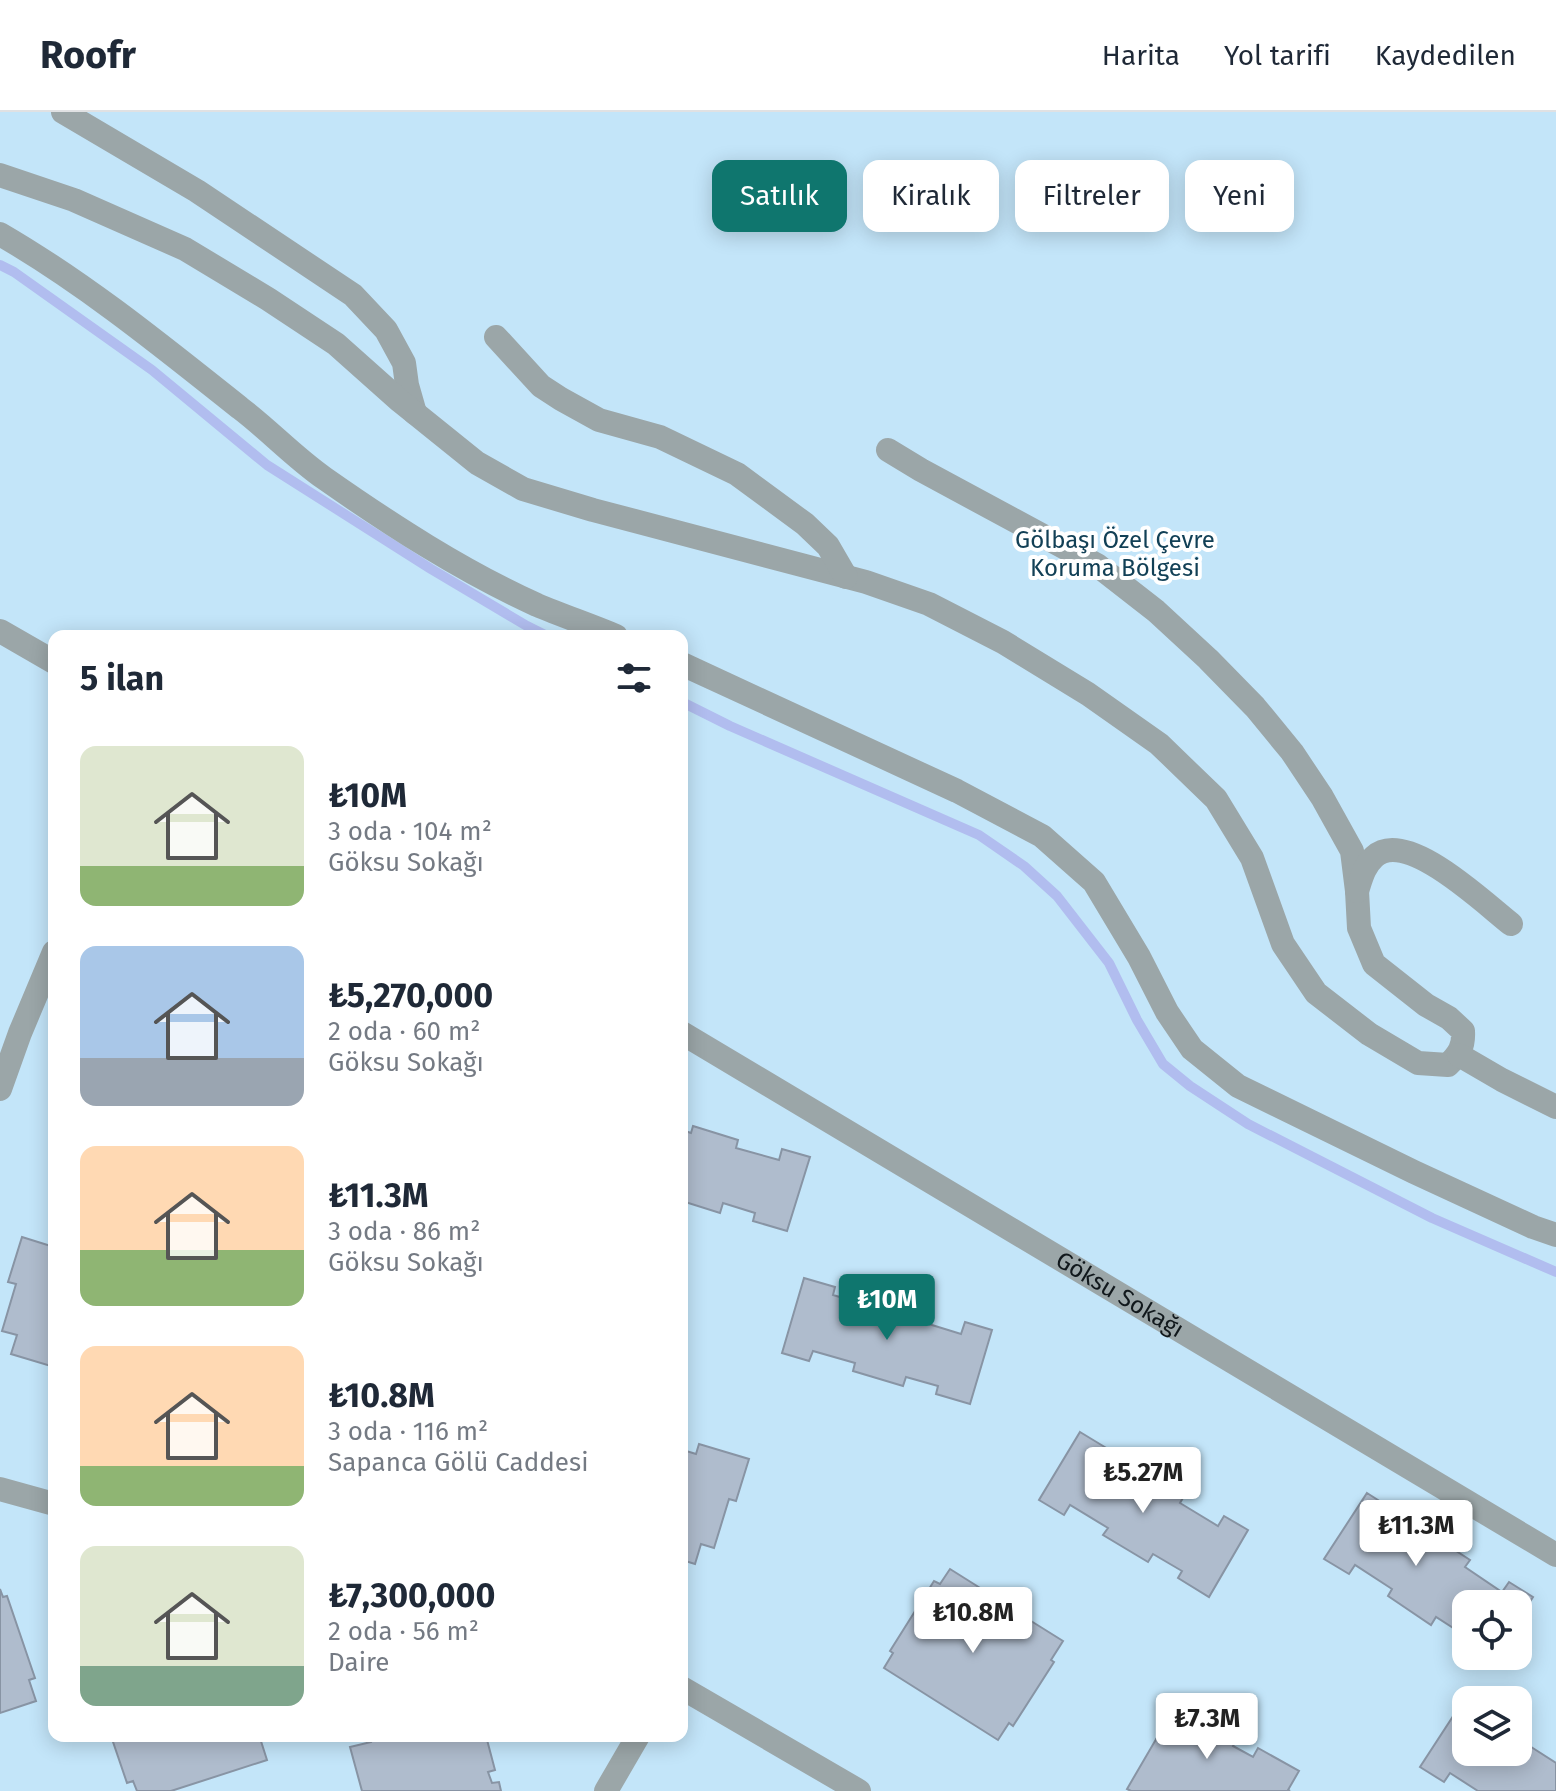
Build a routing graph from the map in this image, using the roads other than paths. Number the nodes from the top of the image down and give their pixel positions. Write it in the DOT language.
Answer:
graph roads {
  1 [pos="63,112"];
  2 [pos="0,175"];
  3 [pos="0,234"];
  4 [pos="496,337"];
  5 [pos="415,413"];
  6 [pos="888,450"];
  7 [pos="846,577"];
  8 [pos="601,630"];
  9 [pos="0,631"];
  10 [pos="48,659"];
  11 [pos="688,667"];
  12 [pos="1357,891"];
  13 [pos="1511,924"];
  14 [pos="48,966"];
  15 [pos="688,1037"];
  16 [pos="1459,1055"];
  17 [pos="0,1089"];
  18 [pos="1556,1107"];
  19 [pos="1556,1235"];
  20 [pos="0,1489"];
  21 [pos="48,1502"];
  22 [pos="1556,1555"];
  23 [pos="688,1691"];
  24 [pos="635,1742"];
  25 [pos="606,1791"];
  26 [pos="859,1791"];
  1 -- 5 [label="street"];
  2 -- 5 [label="street"];
  3 -- 8 [label="street"];
  4 -- 7 [label="street"];
  5 -- 7 [label="street"];
  6 -- 12 [label="street"];
  7 -- 16 [label="street"];
  9 -- 10 [label="street"];
  11 -- 19 [label="street"];
  12 -- 13 [label="street"];
  12 -- 16 [label="street"];
  14 -- 17 [label="street"];
  15 -- 22 [label="street, Göksu Sokağı"];
  16 -- 18 [label="street"];
  20 -- 21 [label="street"];
  23 -- 26 [label="street"];
  24 -- 25 [label="street"];
}
